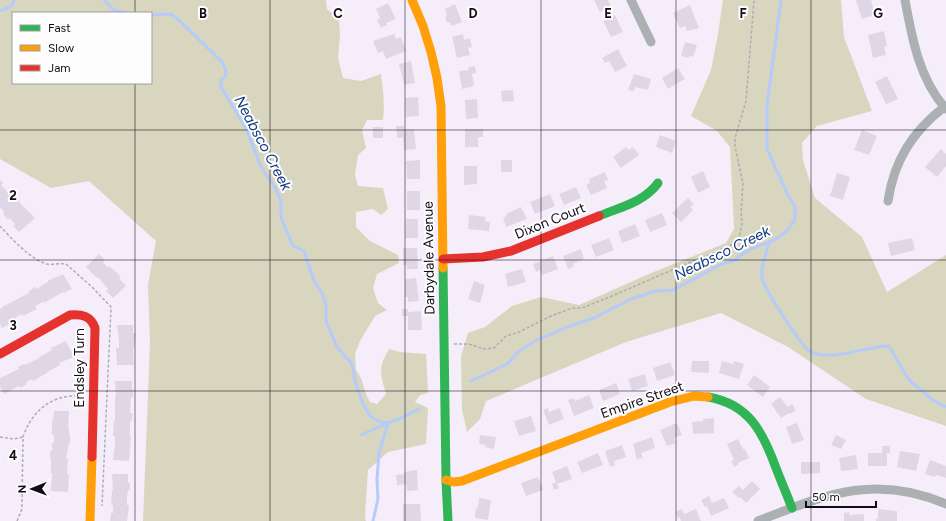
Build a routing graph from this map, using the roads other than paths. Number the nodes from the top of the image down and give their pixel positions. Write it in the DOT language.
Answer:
graph roads {
  1 [pos="412,0"];
  2 [pos="631,0"];
  3 [pos="905,0"];
  4 [pos="651,42"];
  5 [pos="945,108"];
  6 [pos="658,183"];
  7 [pos="888,201"];
  8 [pos="443,260"];
  9 [pos="0,354"];
  10 [pos="446,480"];
  11 [pos="946,504"];
  12 [pos="792,508"];
  13 [pos="90,521"];
  14 [pos="448,521"];
  15 [pos="758,521"];
  1 -- 8 [label="street, Darbydale Avenue"];
  2 -- 4 [label="street"];
  3 -- 5 [label="street"];
  5 -- 7 [label="street"];
  6 -- 8 [label="street, Dixon Court"];
  8 -- 10 [label="street, Darbydale Avenue"];
  9 -- 13 [label="street, Endsley Turn"];
  10 -- 12 [label="street, Empire Street"];
  10 -- 14 [label="street, Darbydale Avenue"];
  11 -- 12 [label="street"];
  12 -- 15 [label="street"];
}
